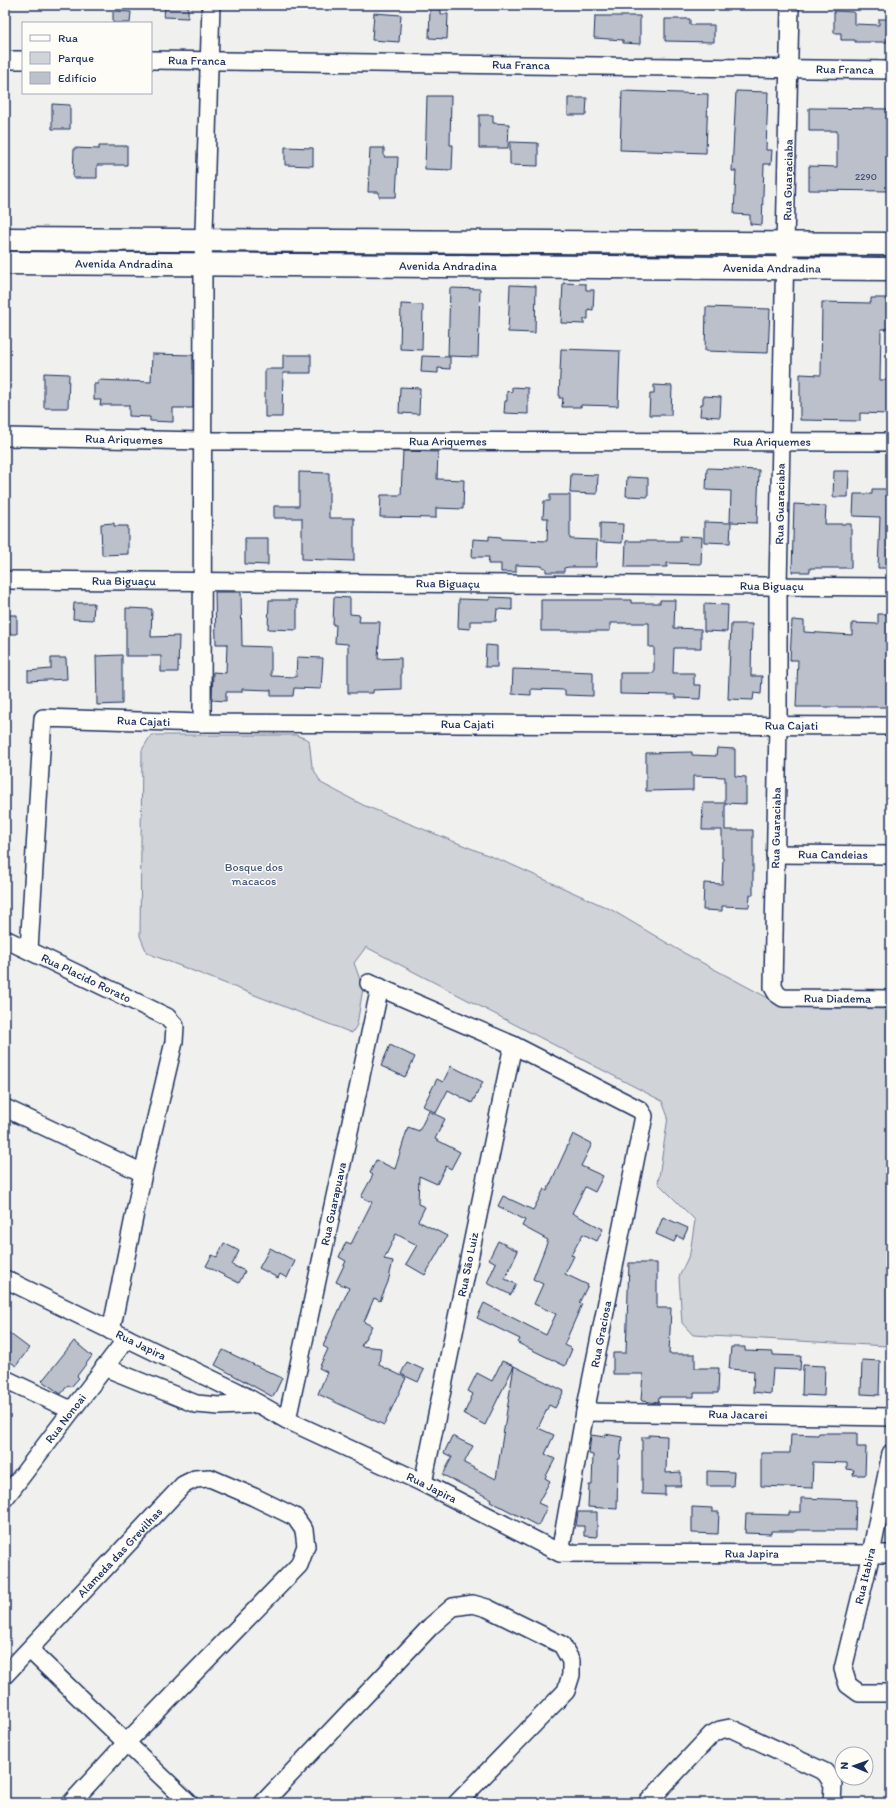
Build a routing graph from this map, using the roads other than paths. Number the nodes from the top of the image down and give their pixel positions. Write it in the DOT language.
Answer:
graph roads {
  1 [pos="211,5"];
  2 [pos="790,5"];
  3 [pos="5,60"];
  4 [pos="22,60"];
  5 [pos="152,60"];
  6 [pos="210,60"];
  7 [pos="789,70"];
  8 [pos="891,70"];
  9 [pos="5,239"];
  10 [pos="203,240"];
  11 [pos="787,243"];
  12 [pos="891,244"];
  13 [pos="5,263"];
  14 [pos="203,264"];
  15 [pos="786,269"];
  16 [pos="891,270"];
  17 [pos="5,437"];
  18 [pos="203,441"];
  19 [pos="781,442"];
  20 [pos="891,442"];
  21 [pos="5,580"];
  22 [pos="203,582"];
  23 [pos="778,586"];
  24 [pos="891,587"];
  25 [pos="202,723"];
  26 [pos="778,725"];
  27 [pos="891,726"];
  28 [pos="775,854"];
  29 [pos="891,855"];
  30 [pos="5,939"];
  31 [pos="29,950"];
  32 [pos="783,998"];
  33 [pos="891,999"];
  34 [pos="513,1045"];
  35 [pos="5,1108"];
  36 [pos="143,1173"];
  37 [pos="5,1279"];
  38 [pos="112,1331"];
  39 [pos="127,1338"];
  40 [pos="104,1367"];
  41 [pos="5,1379"];
  42 [pos="259,1404"];
  43 [pos="71,1410"];
  44 [pos="585,1412"];
  45 [pos="891,1417"];
  46 [pos="288,1420"];
  47 [pos="891,1453"];
  48 [pos="423,1483"];
  49 [pos="5,1498"];
  50 [pos="560,1553"];
  51 [pos="871,1554"];
  52 [pos="891,1554"];
  53 [pos="30,1650"];
  54 [pos="5,1675"];
  55 [pos="891,1693"];
  56 [pos="127,1742"];
  57 [pos="71,1803"];
  58 [pos="189,1803"];
  59 [pos="264,1803"];
  60 [pos="457,1803"];
  61 [pos="647,1803"];
  62 [pos="832,1803"];
  1 -- 6 [label="street"];
  2 -- 7 [label="street, Rua Guaraciaba"];
  3 -- 4 [label="street"];
  5 -- 6 [label="street, Rua Franca"];
  6 -- 7 [label="street, Rua Franca"];
  6 -- 10 [label="street"];
  7 -- 8 [label="street, Rua Franca"];
  7 -- 11 [label="street, Rua Guaraciaba"];
  9 -- 10 [label="main road, Avenida Andradina"];
  10 -- 11 [label="main road, Avenida Andradina"];
  10 -- 14 [label="street"];
  11 -- 12 [label="main road, Avenida Andradina"];
  11 -- 15 [label="street, Rua Guaraciaba"];
  13 -- 14 [label="main road, Avenida Andradina"];
  14 -- 15 [label="main road, Avenida Andradina"];
  14 -- 18 [label="street"];
  15 -- 16 [label="main road, Avenida Andradina"];
  15 -- 19 [label="street, Rua Guaraciaba"];
  17 -- 18 [label="street, Rua Ariquemes"];
  18 -- 19 [label="street, Rua Ariquemes"];
  18 -- 22 [label="street"];
  19 -- 20 [label="street, Rua Ariquemes"];
  19 -- 23 [label="street, Rua Guaraciaba"];
  21 -- 22 [label="street, Rua Biguaçu"];
  22 -- 23 [label="street, Rua Biguaçu"];
  22 -- 25 [label="street"];
  23 -- 24 [label="street, Rua Biguaçu"];
  23 -- 26 [label="street, Rua Guaraciaba"];
  25 -- 26 [label="street, Rua Cajati"];
  25 -- 31 [label="street, Rua Cajati"];
  26 -- 27 [label="street, Rua Cajati"];
  26 -- 28 [label="street, Rua Guaraciaba"];
  28 -- 29 [label="street, Rua Candeias"];
  28 -- 32 [label="street, Rua Guaraciaba"];
  30 -- 31 [label="street, Rua Placido Rorato"];
  31 -- 36 [label="street, Rua Placido Rorato"];
  32 -- 33 [label="street, Rua Diadema"];
  34 -- 44 [label="street, Rua Graciosa"];
  34 -- 46 [label="street, Rua Guarapuava"];
  34 -- 48 [label="street, Rua São Luiz"];
  35 -- 36 [label="street"];
  36 -- 38 [label="street"];
  37 -- 38 [label="street, Rua Japira"];
  38 -- 39 [label="street, Rua Japira"];
  39 -- 40 [label="street, Rua Nonoai"];
  39 -- 42 [label="street, Rua Japira"];
  40 -- 42 [label="street"];
  40 -- 43 [label="street, Rua Nonoai"];
  41 -- 43 [label="street"];
  42 -- 46 [label="street, Rua Japira"];
  43 -- 49 [label="street, Rua Nonoai"];
  44 -- 45 [label="street, Rua Jacarei"];
  44 -- 50 [label="street, Rua Graciosa"];
  46 -- 48 [label="street, Rua Japira"];
  47 -- 51 [label="street, Rua Itabira"];
  48 -- 50 [label="street, Rua Japira"];
  50 -- 51 [label="street, Rua Japira"];
  51 -- 52 [label="street, Rua Japira"];
  51 -- 55 [label="street, Rua Itabira"];
  53 -- 54 [label="street, Alameda das Grevilhas"];
  53 -- 56 [label="street"];
  53 -- 56 [label="street, Alameda das Grevilhas"];
  56 -- 57 [label="street, Alameda das Grevilhas"];
  56 -- 58 [label="street"];
  59 -- 60 [label="street"];
  61 -- 62 [label="street"];
}
